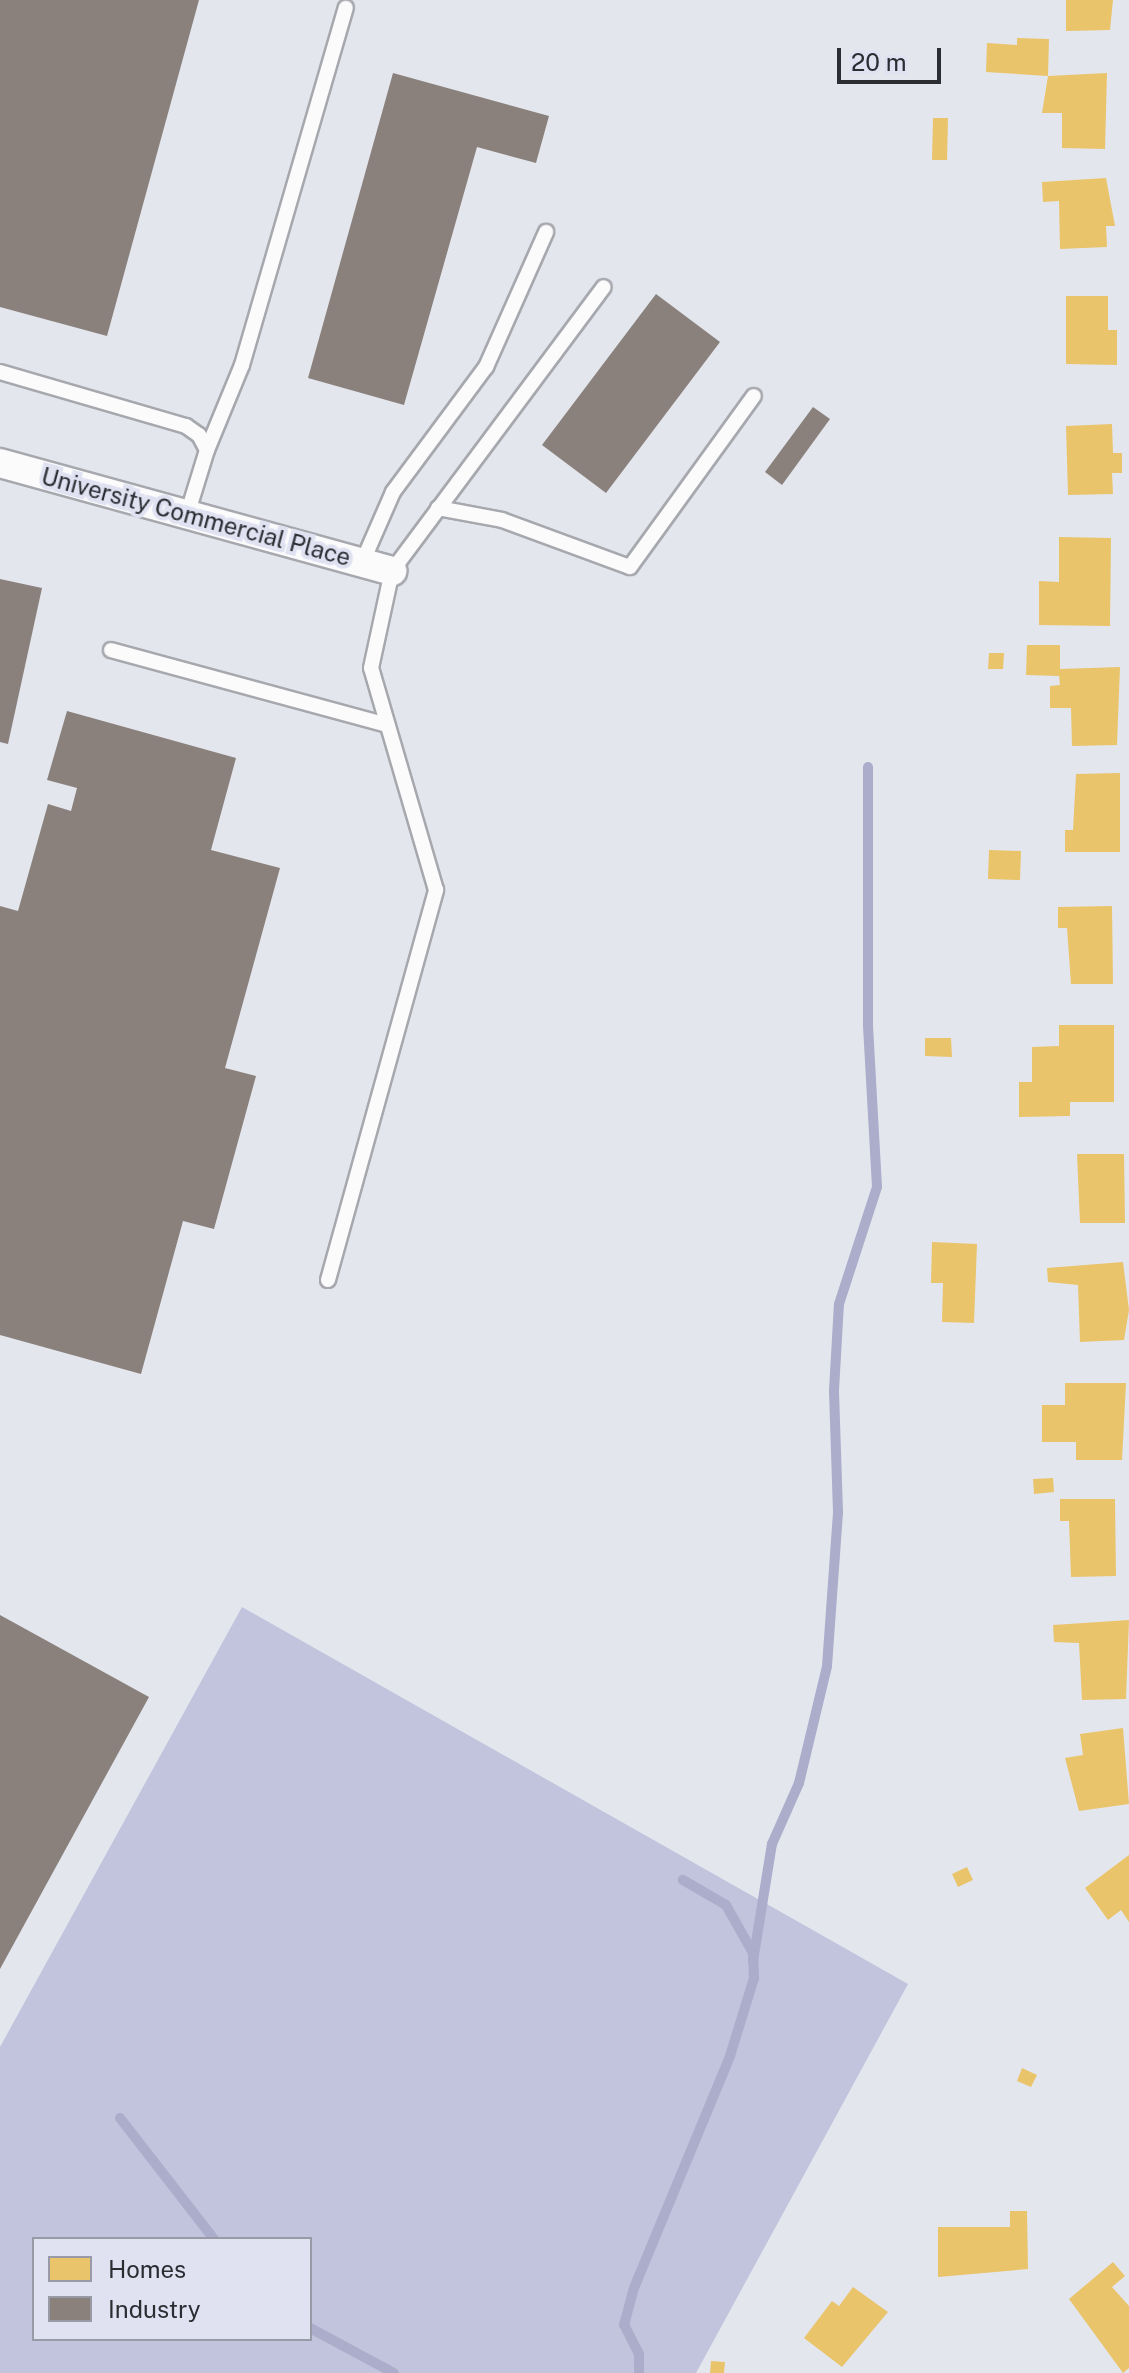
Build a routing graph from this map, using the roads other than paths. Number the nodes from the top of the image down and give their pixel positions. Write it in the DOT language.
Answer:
graph roads {
  1 [pos="346,8"];
  2 [pos="546,232"];
  3 [pos="604,287"];
  4 [pos="0,372"];
  5 [pos="754,396"];
  6 [pos="207,450"];
  7 [pos="0,463"];
  8 [pos="438,508"];
  9 [pos="187,515"];
  10 [pos="362,563"];
  11 [pos="392,571"];
  12 [pos="111,650"];
  13 [pos="387,725"];
  14 [pos="328,1280"];
  1 -- 6 [label="lane"];
  2 -- 10 [label="lane"];
  3 -- 8 [label="lane"];
  4 -- 6 [label="lane"];
  5 -- 8 [label="lane"];
  6 -- 9 [label="lane"];
  7 -- 9 [label="street, University Commercial Place"];
  8 -- 11 [label="lane"];
  9 -- 10 [label="street, University Commercial Place"];
  10 -- 11 [label="street, University Commercial Place"];
  11 -- 13 [label="lane"];
  12 -- 13 [label="lane"];
  13 -- 14 [label="lane"];
}
